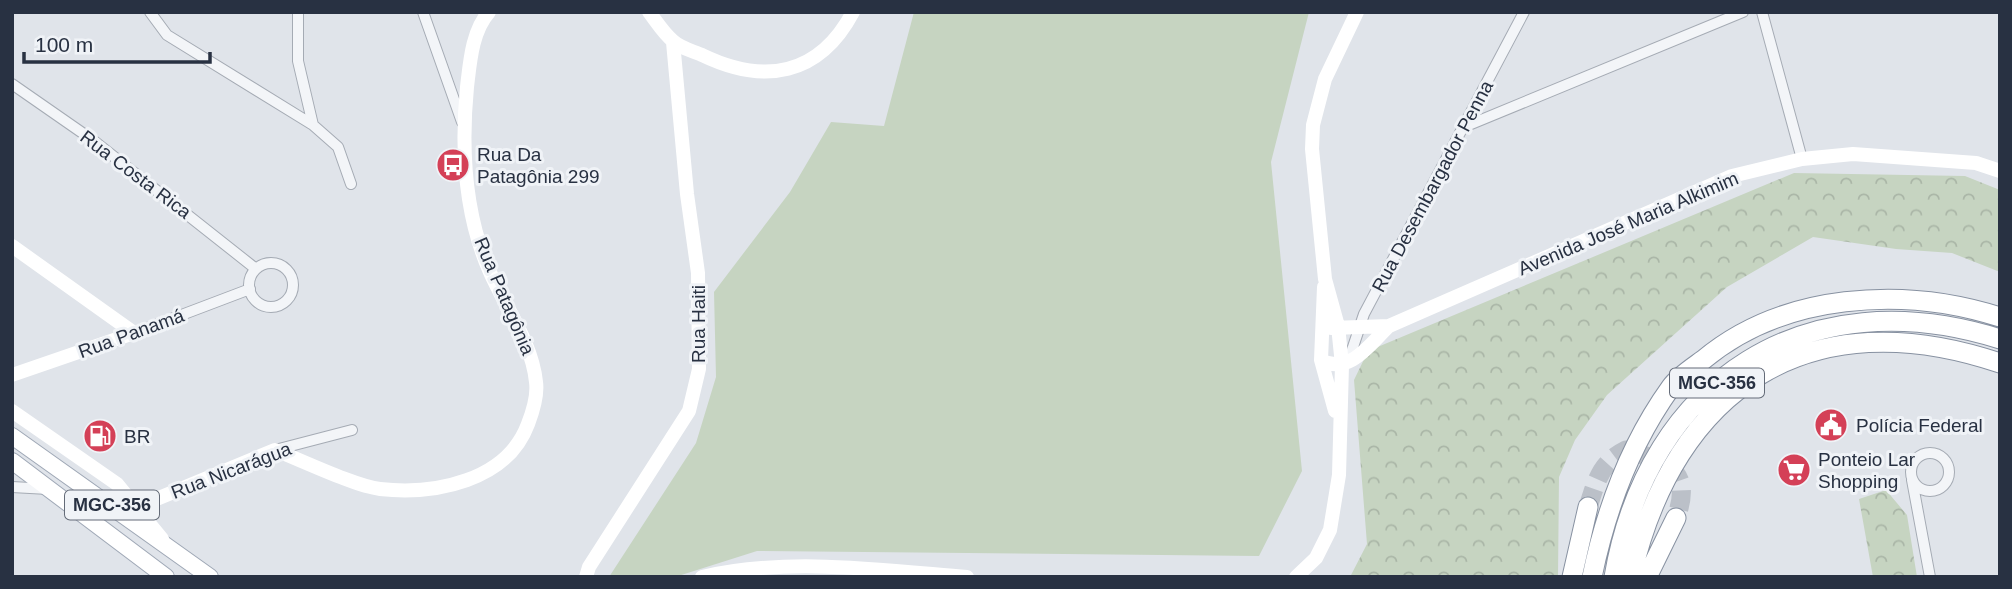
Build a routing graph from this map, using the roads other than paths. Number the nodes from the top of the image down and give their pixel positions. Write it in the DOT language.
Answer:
graph roads {
  1 [pos="150,12"];
  2 [pos="299,12"];
  3 [pos="423,12"];
  4 [pos="489,12"];
  5 [pos="649,12"];
  6 [pos="853,12"];
  7 [pos="1357,12"];
  8 [pos="1524,12"];
  9 [pos="1744,12"];
  10 [pos="1762,12"];
  11 [pos="673,42"];
  12 [pos="12,84"];
  13 [pos="313,125"];
  14 [pos="464,127"];
  15 [pos="1464,127"];
  16 [pos="1802,159"];
  17 [pos="2000,171"];
  18 [pos="351,184"];
  19 [pos="12,246"];
  20 [pos="256,269"];
  21 [pos="1325,279"];
  22 [pos="250,289"];
  23 [pos="2000,317"];
  24 [pos="1338,326"];
  25 [pos="1360,326"];
  26 [pos="1389,326"];
  27 [pos="134,332"];
  28 [pos="2000,339"];
  29 [pos="1319,341"];
  30 [pos="1321,360"];
  31 [pos="2000,363"];
  32 [pos="1345,364"];
  33 [pos="12,375"];
  34 [pos="12,411"];
  35 [pos="1338,423"];
  36 [pos="352,430"];
  37 [pos="12,436"];
  38 [pos="275,450"];
  39 [pos="12,461"];
  40 [pos="12,473"];
  41 [pos="1912,480"];
  42 [pos="36,483"];
  43 [pos="12,487"];
  44 [pos="151,501"];
  45 [pos="132,504"];
  46 [pos="1588,507"];
  47 [pos="1676,518"];
  48 [pos="147,520"];
  49 [pos="167,546"];
  50 [pos="888,574"];
  51 [pos="166,577"];
  52 [pos="210,577"];
  53 [pos="586,577"];
  54 [pos="702,577"];
  55 [pos="967,577"];
  56 [pos="1296,577"];
  57 [pos="1572,577"];
  58 [pos="1592,577"];
  59 [pos="1614,577"];
  60 [pos="1631,577"];
  61 [pos="1647,577"];
  62 [pos="1930,577"];
  1 -- 13 [label="street"];
  2 -- 13 [label="street"];
  3 -- 14 [label="street"];
  4 -- 14 [label="street, Rua Patagônia"];
  5 -- 11 [label="street"];
  6 -- 11 [label="street"];
  7 -- 21 [label="street"];
  8 -- 15 [label="street, Rua Desembargador Penna"];
  9 -- 15 [label="street"];
  10 -- 16 [label="street"];
  11 -- 53 [label="street, Rua Haiti"];
  12 -- 20 [label="street, Rua Costa Rica"];
  13 -- 18 [label="street"];
  14 -- 38 [label="street, Rua Patagônia"];
  15 -- 25 [label="street, Rua Desembargador Penna"];
  16 -- 17 [label="street, Avenida José Maria Alkimim"];
  16 -- 26 [label="street, Avenida José Maria Alkimim"];
  19 -- 27 [label="street"];
  20 -- 22 [label="street"];
  20 -- 22 [label="street"];
  21 -- 24 [label="street"];
  21 -- 29 [label="street"];
  22 -- 27 [label="street, Rua Panamá"];
  23 -- 58 [label="highway, MGC-356"];
  24 -- 25 [label="street, Avenida José Maria Alkimim"];
  24 -- 29 [label="street"];
  24 -- 32 [label="street"];
  25 -- 26 [label="street, Avenida José Maria Alkimim"];
  25 -- 32 [label="street, Rua Desembargador Penna"];
  26 -- 32 [label="street, Avenida José Maria Alkimim"];
  27 -- 33 [label="street, Rua Panamá"];
  28 -- 59 [label="highway, MGC-356"];
  29 -- 30 [label="street"];
  30 -- 32 [label="street"];
  30 -- 35 [label="street"];
  31 -- 60 [label="highway"];
  32 -- 35 [label="street"];
  34 -- 45 [label="street"];
  35 -- 56 [label="street"];
  36 -- 38 [label="street, Rua Nicarágua"];
  37 -- 49 [label="main road, MGC-356"];
  38 -- 44 [label="street, Rua Nicarágua"];
  39 -- 42 [label="main road, MGC-356"];
  40 -- 42 [label="street"];
  41 -- 62 [label="street"];
  42 -- 43 [label="street"];
  42 -- 51 [label="main road, MGC-356"];
  44 -- 45 [label="street, Rua Nicarágua"];
  44 -- 48 [label="street, Rua Nicarágua"];
  45 -- 48 [label="street"];
  46 -- 57 [label="highway"];
  47 -- 61 [label="highway"];
  48 -- 49 [label="street"];
  49 -- 52 [label="main road, MGC-356"];
  50 -- 54 [label="street"];
  50 -- 55 [label="street"];
}
